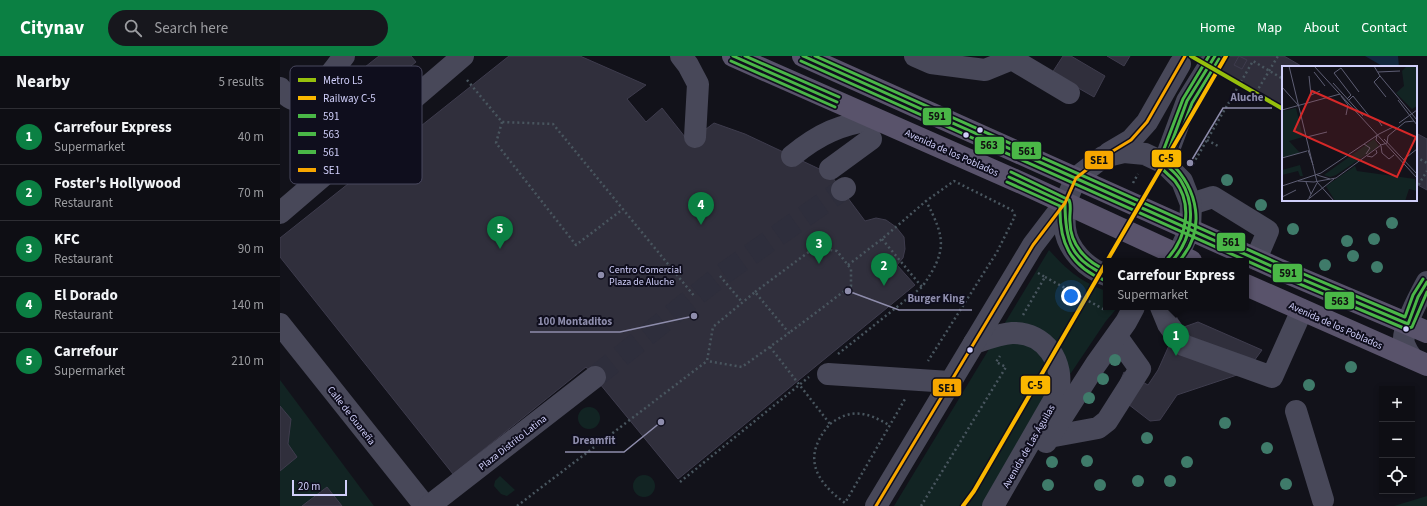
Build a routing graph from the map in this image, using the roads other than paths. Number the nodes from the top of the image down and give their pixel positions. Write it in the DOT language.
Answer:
graph roads {
  1 [pos="344,56"];
  2 [pos="462,56"];
  3 [pos="681,56"];
  4 [pos="733,56"];
  5 [pos="803,56"];
  6 [pos="914,56"];
  7 [pos="1214,56"];
  8 [pos="1180,64"];
  9 [pos="336,66"];
  10 [pos="280,88"];
  11 [pos="422,91"];
  12 [pos="1069,93"];
  13 [pos="290,98"];
  14 [pos="873,129"];
  15 [pos="696,137"];
  16 [pos="792,156"];
  17 [pos="1103,157"];
  18 [pos="1164,163"];
  19 [pos="830,169"];
  20 [pos="1076,178"];
  21 [pos="314,184"];
  22 [pos="1065,203"];
  23 [pos="1191,204"];
  24 [pos="280,213"];
  25 [pos="1190,229"];
  26 [pos="1178,258"];
  27 [pos="1180,258"];
  28 [pos="1256,259"];
  29 [pos="1103,274"];
  30 [pos="1427,282"];
  31 [pos="1249,286"];
  32 [pos="1132,310"];
  33 [pos="1162,310"];
  34 [pos="1302,310"];
  35 [pos="280,324"];
  36 [pos="1417,328"];
  37 [pos="1117,337"];
  38 [pos="974,343"];
  39 [pos="1419,362"];
  40 [pos="825,368"];
  41 [pos="595,377"];
  42 [pos="950,382"];
  43 [pos="1296,411"];
  44 [pos="1049,437"];
  45 [pos="1323,500"];
  46 [pos="425,506"];
  47 [pos="429,506"];
  48 [pos="876,506"];
  49 [pos="993,506"];
  50 [pos="1007,506"];
  1 -- 9 [label="street"];
  2 -- 11 [label="street"];
  3 -- 15 [label="street"];
  4 -- 14 [label="main road, Avenida de los Poblados"];
  5 -- 20 [label="main road"];
  6 -- 12 [label="street"];
  7 -- 18 [label="street"];
  8 -- 17 [label="street"];
  10 -- 13 [label="street"];
  14 -- 16 [label="street"];
  14 -- 19 [label="street"];
  14 -- 22 [label="main road, Avenida de los Poblados"];
  17 -- 18 [label="street"];
  17 -- 20 [label="street"];
  18 -- 23 [label="street"];
  20 -- 22 [label="street"];
  20 -- 25 [label="main road"];
  21 -- 24 [label="street"];
  22 -- 26 [label="main road, Avenida de los Poblados"];
  22 -- 29 [label="street"];
  22 -- 38 [label="street"];
  23 -- 25 [label="street"];
  23 -- 28 [label="street"];
  25 -- 27 [label="street"];
  25 -- 28 [label="main road"];
  28 -- 36 [label="main road"];
  30 -- 36 [label="street"];
  31 -- 34 [label="main road, Avenida de los Poblados"];
  32 -- 37 [label="street, Avenida de Las Águilas"];
  33 -- 34 [label="street"];
  34 -- 39 [label="main road, Avenida de los Poblados"];
  35 -- 46 [label="street, Calle de Guareña"];
  36 -- 39 [label="street"];
  37 -- 44 [label="street, Avenida de Las Águilas"];
  37 -- 44 [label="street"];
  38 -- 42 [label="street"];
  38 -- 49 [label="street, Avenida de Las Águilas"];
  40 -- 42 [label="street"];
  41 -- 47 [label="street, Plaza Distrito Latina"];
  42 -- 48 [label="street"];
  43 -- 45 [label="street"];
  44 -- 50 [label="street, Avenida de Las Águilas"];
}
